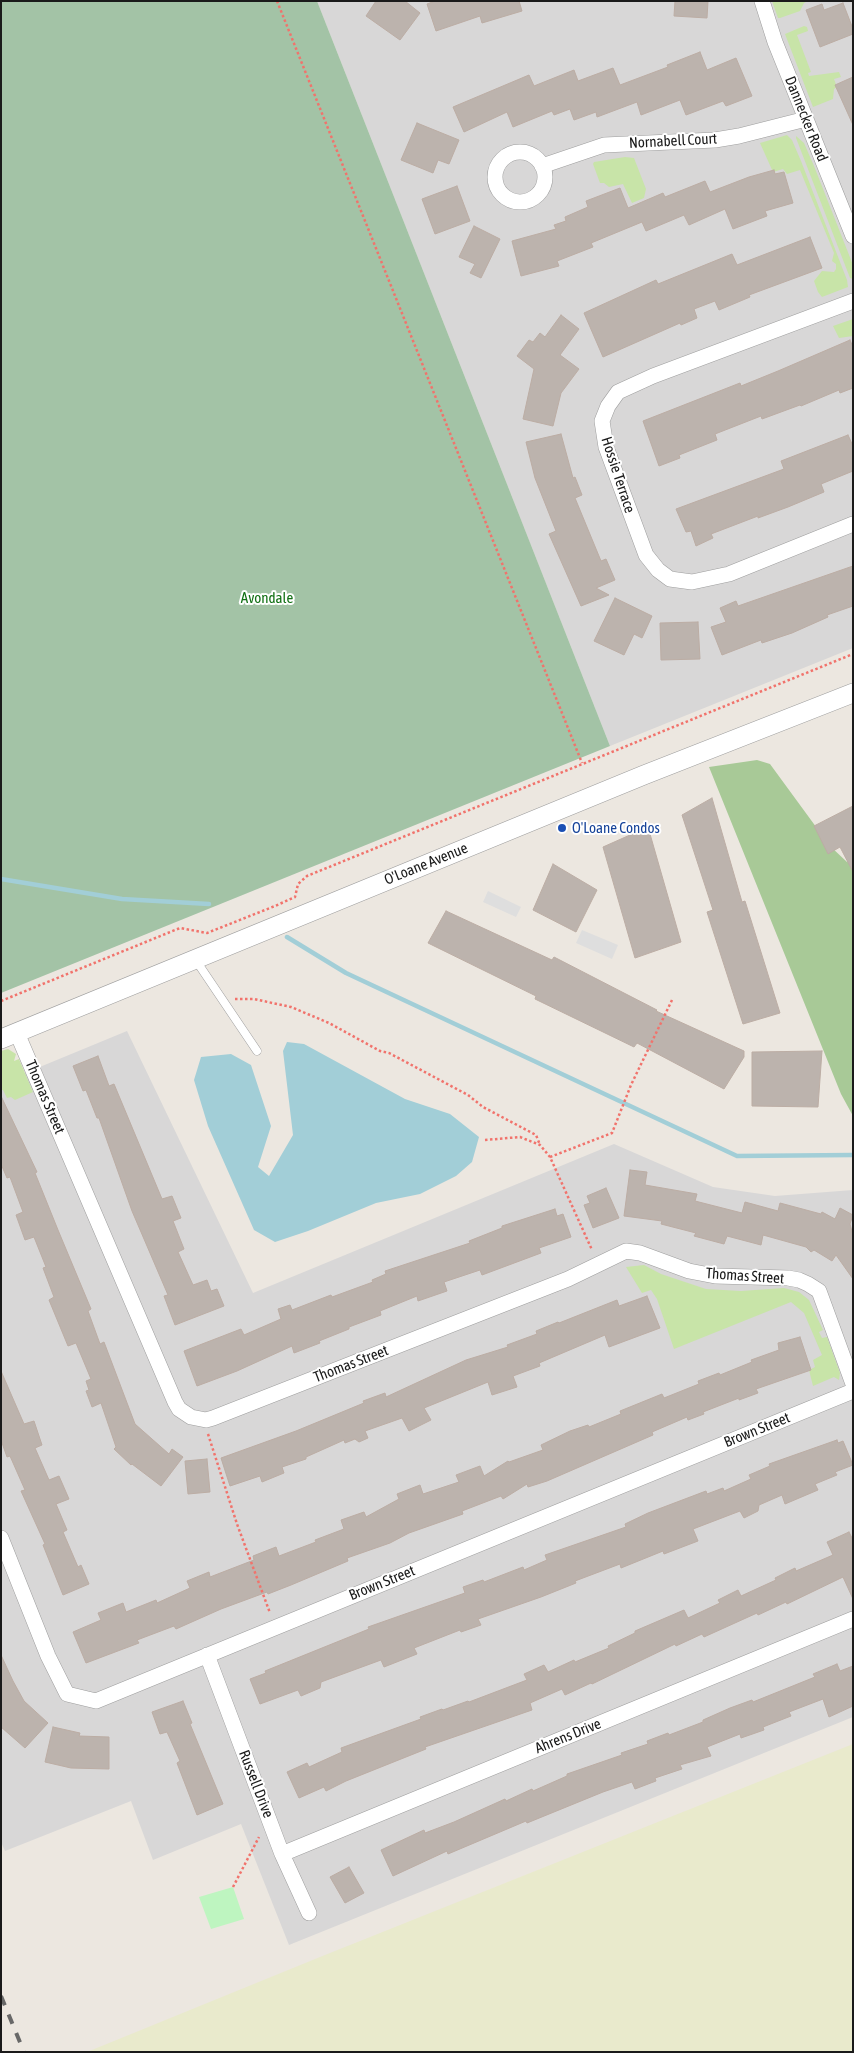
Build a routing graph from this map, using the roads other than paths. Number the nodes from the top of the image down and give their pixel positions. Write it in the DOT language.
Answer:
graph roads {
  1 [pos="762,1"];
  2 [pos="806,119"];
  3 [pos="542,166"];
  4 [pos="853,236"];
  5 [pos="853,301"];
  6 [pos="853,524"];
  7 [pos="853,693"];
  8 [pos="195,959"];
  9 [pos="9,1036"];
  10 [pos="257,1051"];
  11 [pos="853,1384"];
  12 [pos="853,1391"];
  13 [pos="1,1538"];
  14 [pos="853,1619"];
  15 [pos="207,1655"];
  16 [pos="282,1854"];
  17 [pos="309,1913"];
  1 -- 2 [label="street, Dannecker Road"];
  2 -- 3 [label="street, Nornabell Court"];
  2 -- 4 [label="street, Dannecker Road"];
  5 -- 6 [label="street, Hossie Terrace"];
  7 -- 8 [label="street, O'Loane Avenue"];
  8 -- 9 [label="street, O'Loane Avenue"];
  8 -- 10 [label="lane"];
  9 -- 11 [label="street, Thomas Street"];
  12 -- 15 [label="street, Brown Street"];
  13 -- 15 [label="street, Brown Street"];
  14 -- 16 [label="street, Ahrens Drive"];
  15 -- 16 [label="street, Russell Drive"];
  16 -- 17 [label="street, Russell Drive"];
}
